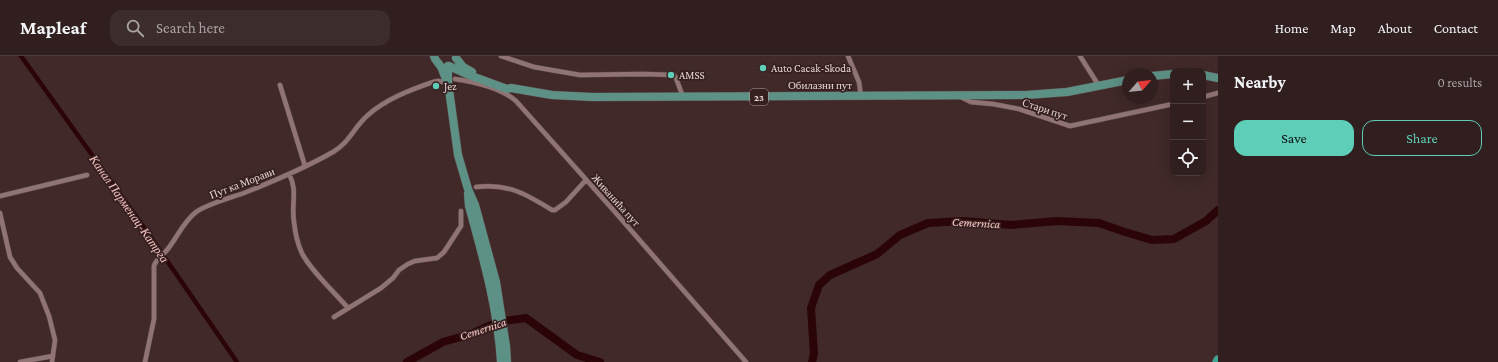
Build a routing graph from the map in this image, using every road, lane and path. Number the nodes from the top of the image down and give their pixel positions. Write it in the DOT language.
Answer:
graph roads {
  1 [pos="501,56"];
  2 [pos="848,56"];
  3 [pos="1080,56"];
  4 [pos="432,57"];
  5 [pos="456,57"];
  6 [pos="446,66"];
  7 [pos="464,73"];
  8 [pos="1170,74"];
  9 [pos="1158,75"];
  10 [pos="1206,76"];
  11 [pos="1218,78"];
  12 [pos="450,80"];
  13 [pos="1122,81"];
  14 [pos="433,82"];
  15 [pos="280,85"];
  16 [pos="1099,86"];
  17 [pos="507,90"];
  18 [pos="1218,93"];
  19 [pos="861,96"];
  20 [pos="959,96"];
  21 [pos="1206,96"];
  22 [pos="683,97"];
  23 [pos="1170,105"];
  24 [pos="305,166"];
  25 [pos="289,174"];
  26 [pos="87,175"];
  27 [pos="586,180"];
  28 [pos="476,187"];
  29 [pos="0,196"];
  30 [pos="460,211"];
  31 [pos="0,212"];
  32 [pos="348,308"];
  33 [pos="334,317"];
  34 [pos="503,347"];
  35 [pos="53,356"];
  36 [pos="20,362"];
  37 [pos="52,362"];
  38 [pos="144,362"];
  39 [pos="501,362"];
  40 [pos="507,362"];
  41 [pos="746,362"];
  1 -- 22 [label="street"];
  2 -- 19 [label="street"];
  3 -- 16 [label="street"];
  4 -- 6 [label="main road, 23"];
  5 -- 6 [label="main road, 23"];
  5 -- 17 [label="main road, 23"];
  6 -- 7 [label="main road, 23"];
  6 -- 12 [label="main road"];
  7 -- 12 [label="main road"];
  7 -- 17 [label="main road, 23"];
  8 -- 9 [label="main road"];
  10 -- 11 [label="main road"];
  12 -- 14 [label="street, Живанића пут"];
  12 -- 17 [label="street, Живанића пут"];
  12 -- 34 [label="main road"];
  13 -- 16 [label="main road, Обилазни пут / 23"];
  14 -- 24 [label="street, Пут ка Морави"];
  15 -- 24 [label="street"];
  16 -- 20 [label="main road, Обилазни пут / 23"];
  17 -- 22 [label="main road, Обилазни пут / 23"];
  17 -- 27 [label="street, Живанића пут"];
  18 -- 21 [label="street"];
  19 -- 20 [label="main road, Обилазни пут / 23"];
  19 -- 22 [label="main road, Обилазни пут / 23"];
  20 -- 23 [label="street, Стари пут"];
  24 -- 25 [label="street, Пут ка Морави"];
  25 -- 32 [label="street"];
  25 -- 38 [label="street, Пут ка Морави"];
  26 -- 29 [label="street"];
  27 -- 28 [label="street"];
  27 -- 41 [label="street, Живанића пут"];
  30 -- 32 [label="street"];
  31 -- 35 [label="street"];
  32 -- 33 [label="street"];
  34 -- 39 [label="main road"];
  34 -- 40 [label="main road"];
  35 -- 36 [label="street"];
  35 -- 37 [label="street"];
}
